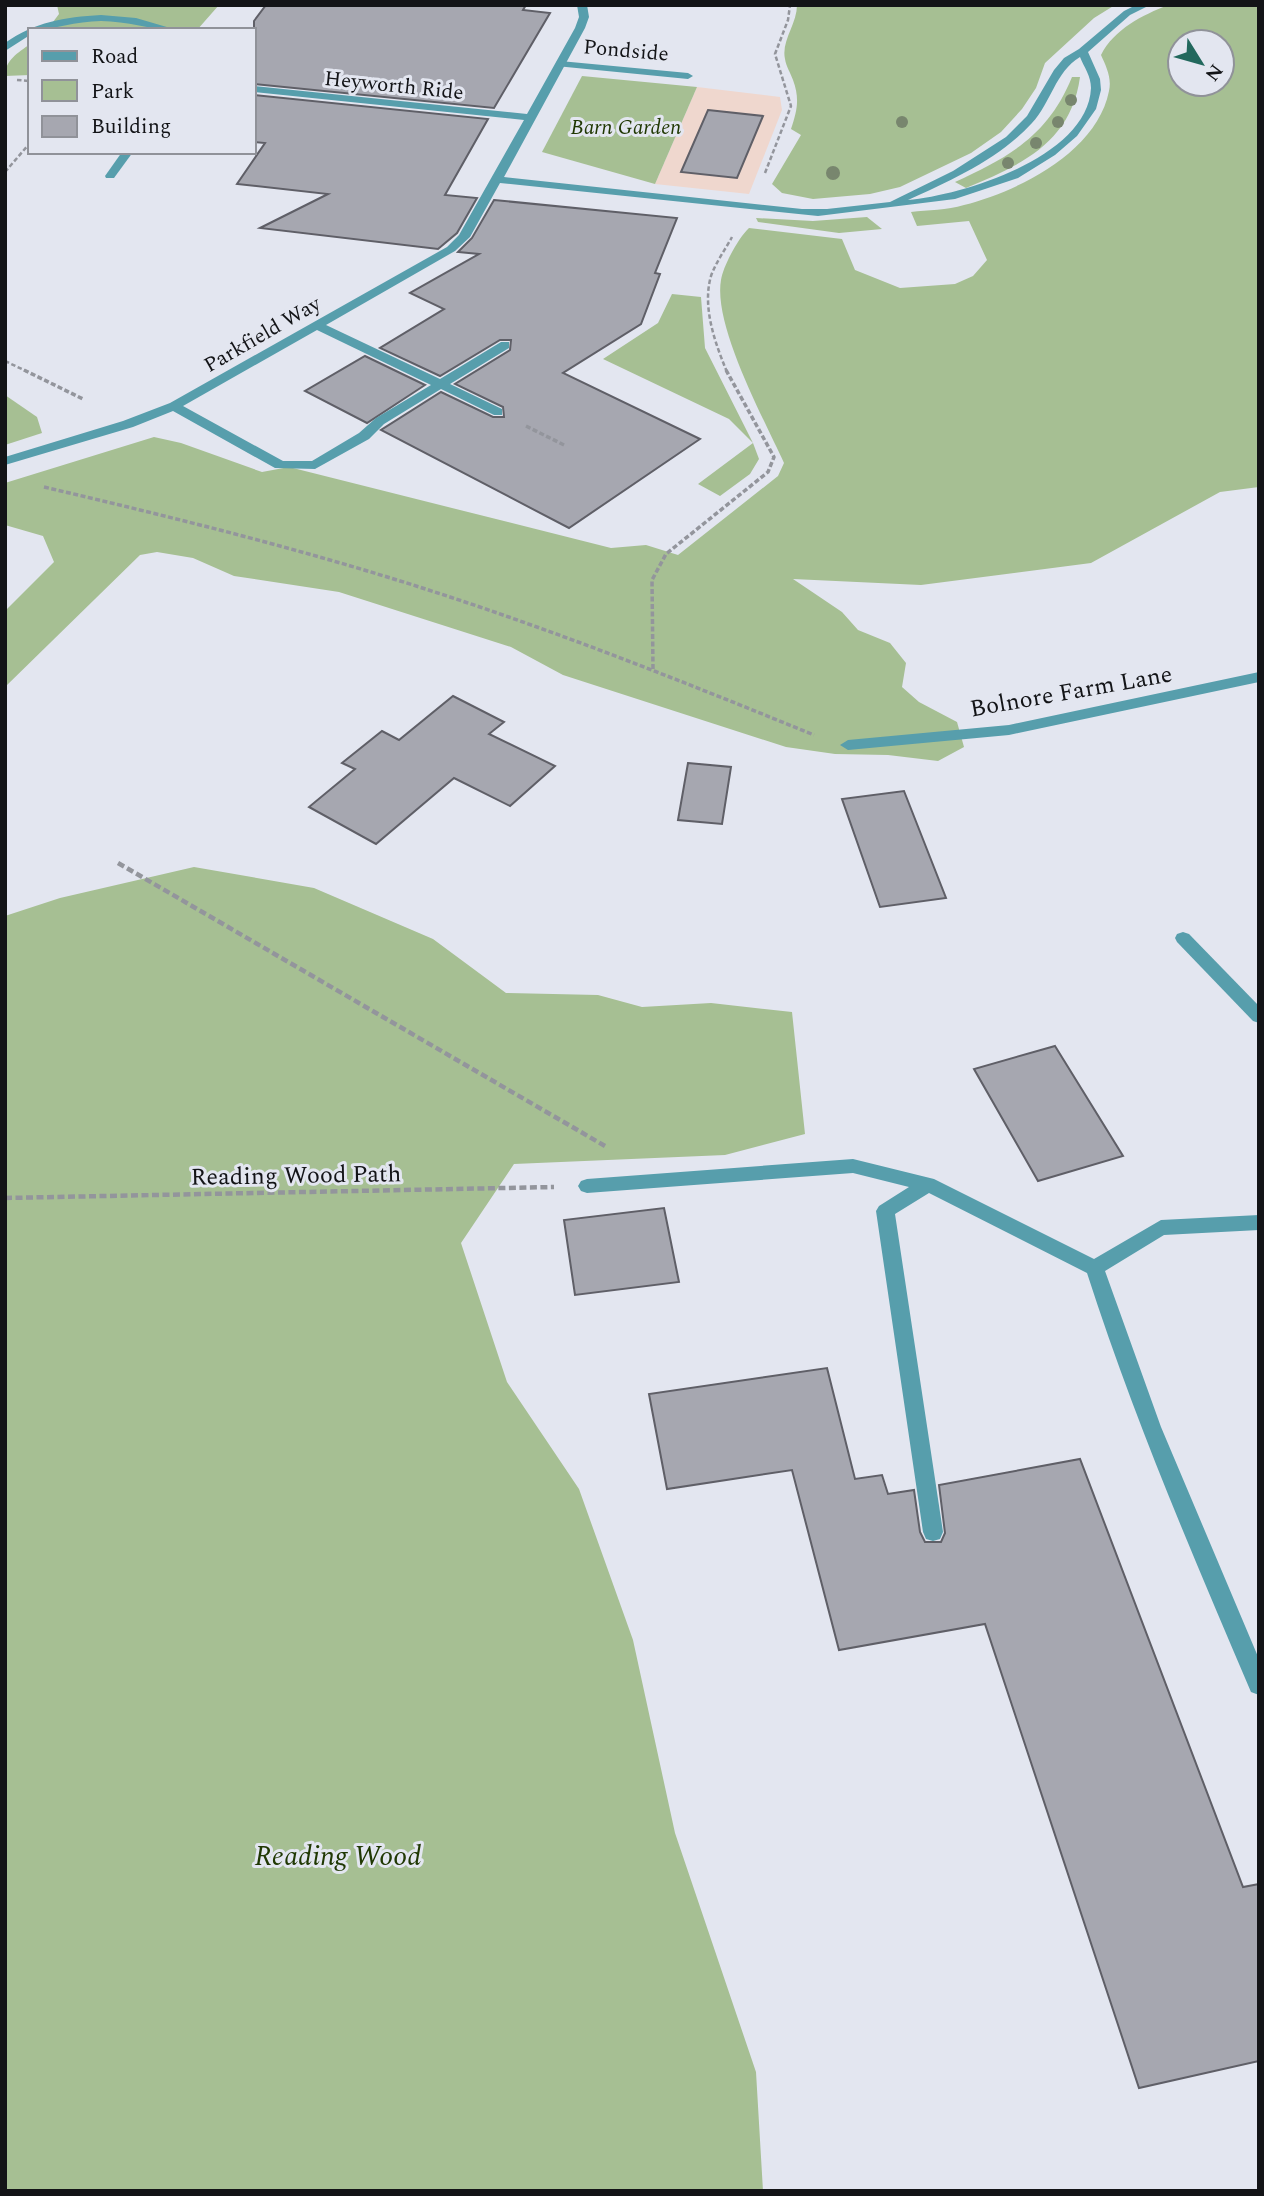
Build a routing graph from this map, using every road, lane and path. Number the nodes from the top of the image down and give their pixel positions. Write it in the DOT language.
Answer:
graph roads {
  1 [pos="582,5"];
  2 [pos="790,5"];
  3 [pos="1145,5"];
  4 [pos="36,28"];
  5 [pos="165,28"];
  6 [pos="28,31"];
  7 [pos="5,48"];
  8 [pos="1083,51"];
  9 [pos="560,64"];
  10 [pos="688,76"];
  11 [pos="256,89"];
  12 [pos="531,118"];
  13 [pos="28,146"];
  14 [pos="126,154"];
  15 [pos="5,172"];
  16 [pos="110,176"];
  17 [pos="496,179"];
  18 [pos="762,181"];
  19 [pos="890,205"];
  20 [pos="733,235"];
  21 [pos="316,325"];
  22 [pos="505,345"];
  23 [pos="5,361"];
  24 [pos="441,384"];
  25 [pos="174,406"];
  26 [pos="498,412"];
  27 [pos="128,424"];
  28 [pos="566,446"];
  29 [pos="5,461"];
  30 [pos="40,486"];
  31 [pos="653,669"];
  32 [pos="1259,677"];
  33 [pos="848,745"];
  34 [pos="118,863"];
  35 [pos="1183,938"];
  36 [pos="1259,1017"];
  37 [pos="663,1180"];
  38 [pos="928,1184"];
  39 [pos="587,1186"];
  40 [pos="5,1198"];
  41 [pos="1259,1222"];
  42 [pos="1095,1268"];
  43 [pos="933,1532"];
  44 [pos="1259,1685"];
  1 -- 9 [label="street, Pondside"];
  2 -- 18 [label="path"];
  3 -- 8 [label="street"];
  4 -- 5 [label="street"];
  6 -- 7 [label="street"];
  8 -- 19 [label="street"];
  8 -- 19 [label="street"];
  9 -- 10 [label="street, Pondside"];
  9 -- 12 [label="street, Pondside"];
  11 -- 12 [label="street, Heyworth Ride"];
  12 -- 17 [label="street, Parkfield Way"];
  13 -- 15 [label="path"];
  14 -- 16 [label="street"];
  17 -- 19 [label="street"];
  17 -- 21 [label="street, Parkfield Way"];
  20 -- 31 [label="path"];
  21 -- 24 [label="street"];
  21 -- 25 [label="street, Parkfield Way"];
  22 -- 24 [label="street"];
  23 -- 27 [label="path"];
  24 -- 25 [label="street"];
  24 -- 26 [label="street"];
  25 -- 27 [label="street, Parkfield Way"];
  26 -- 28 [label="path"];
  27 -- 29 [label="street, Parkfield Way"];
  30 -- 31 [label="path"];
  31 -- 33 [label="path"];
  32 -- 33 [label="street, Bolnore Farm Lane"];
  34 -- 37 [label="path"];
  35 -- 36 [label="street"];
  37 -- 38 [label="street"];
  37 -- 39 [label="street"];
  38 -- 42 [label="street"];
  38 -- 43 [label="street"];
  39 -- 40 [label="path, Reading Wood Path"];
  41 -- 42 [label="street"];
  42 -- 44 [label="street"];
}
